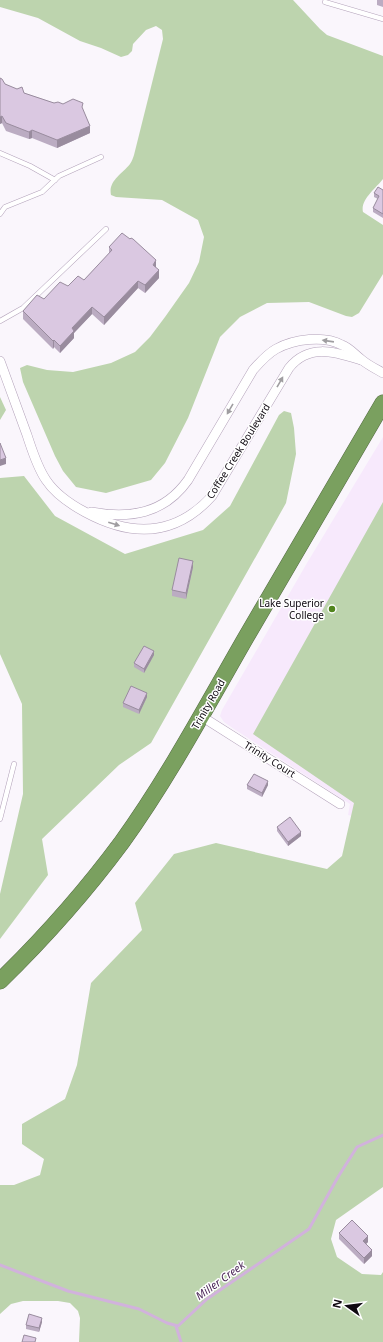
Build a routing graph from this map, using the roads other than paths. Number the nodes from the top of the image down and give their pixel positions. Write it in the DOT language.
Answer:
graph roads {
  1 [pos="326,2"];
  2 [pos="383,19"];
  3 [pos="0,153"];
  4 [pos="101,158"];
  5 [pos="55,180"];
  6 [pos="0,214"];
  7 [pos="106,228"];
  8 [pos="0,321"];
  9 [pos="361,360"];
  10 [pos="0,361"];
  11 [pos="383,373"];
  12 [pos="383,403"];
  13 [pos="78,508"];
  14 [pos="201,716"];
  15 [pos="14,764"];
  16 [pos="340,804"];
  17 [pos="0,819"];
  18 [pos="0,981"];
  1 -- 2 [label="lane"];
  3 -- 5 [label="lane"];
  4 -- 5 [label="lane"];
  5 -- 6 [label="lane"];
  7 -- 8 [label="lane"];
  9 -- 11 [label="street, Coffee Creek Boulevard"];
  9 -- 13 [label="street, Coffee Creek Boulevard, one-way"];
  13 -- 9 [label="street, Coffee Creek Boulevard, one-way"];
  10 -- 13 [label="street, Coffee Creek Boulevard"];
  12 -- 14 [label="highway, Trinity Road"];
  14 -- 16 [label="street, Trinity Court"];
  14 -- 18 [label="highway, Trinity Road"];
  15 -- 17 [label="lane"];
}
